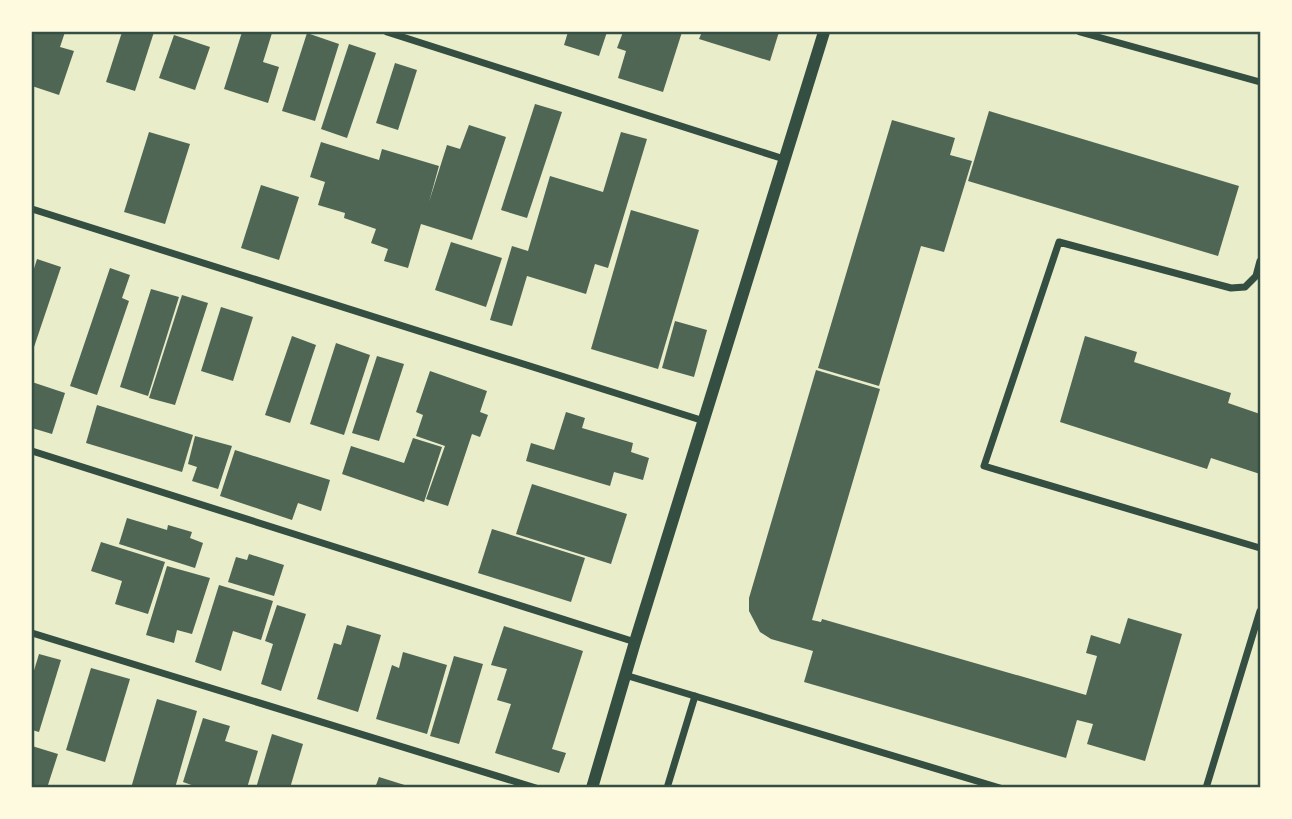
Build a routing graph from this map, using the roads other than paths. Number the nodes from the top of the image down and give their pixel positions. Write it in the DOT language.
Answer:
graph roads {
  1 [pos="387,32"];
  2 [pos="824,32"];
  3 [pos="1080,32"];
  4 [pos="1261,82"];
  5 [pos="784,159"];
  6 [pos="32,209"];
  7 [pos="1261,261"];
  8 [pos="704,421"];
  9 [pos="32,451"];
  10 [pos="1261,548"];
  11 [pos="1261,611"];
  12 [pos="32,633"];
  13 [pos="1258,633"];
  14 [pos="635,642"];
  15 [pos="625,675"];
  16 [pos="695,695"];
  17 [pos="536,788"];
  18 [pos="592,788"];
  19 [pos="667,788"];
  20 [pos="1000,788"];
  21 [pos="1206,788"];
  1 -- 5 [label="street"];
  2 -- 5 [label="street"];
  3 -- 4 [label="street"];
  5 -- 8 [label="street"];
  6 -- 8 [label="street"];
  7 -- 10 [label="street"];
  8 -- 14 [label="street"];
  9 -- 14 [label="street"];
  11 -- 13 [label="street"];
  12 -- 17 [label="street"];
  13 -- 21 [label="street"];
  14 -- 15 [label="street"];
  15 -- 16 [label="street"];
  15 -- 18 [label="street"];
  16 -- 19 [label="street"];
  16 -- 20 [label="street"];
}
